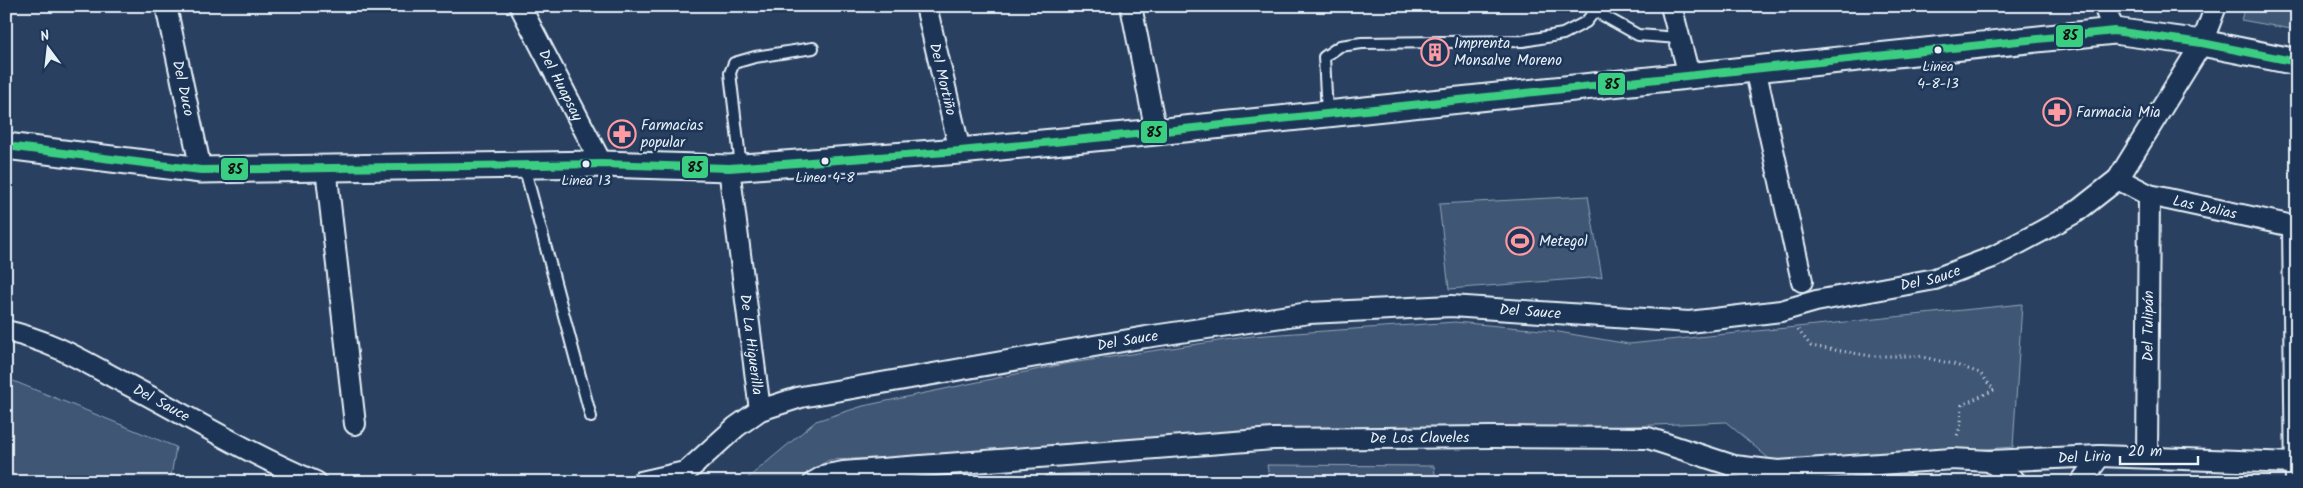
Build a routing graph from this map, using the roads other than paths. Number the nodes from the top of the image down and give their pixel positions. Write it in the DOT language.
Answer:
graph roads {
  1 [pos="166,6"];
  2 [pos="520,6"];
  3 [pos="926,6"];
  4 [pos="1131,6"];
  5 [pos="1671,6"];
  6 [pos="2104,6"];
  7 [pos="2216,6"];
  8 [pos="1597,8"];
  9 [pos="2114,31"];
  10 [pos="1679,38"];
  11 [pos="2202,43"];
  12 [pos="813,48"];
  13 [pos="2297,62"];
  14 [pos="1755,68"];
  15 [pos="1689,75"];
  16 [pos="1328,114"];
  17 [pos="1156,132"];
  18 [pos="6,146"];
  19 [pos="960,151"];
  20 [pos="602,164"];
  21 [pos="524,165"];
  22 [pos="735,167"];
  23 [pos="326,168"];
  24 [pos="201,170"];
  25 [pos="2118,179"];
  26 [pos="2149,196"];
  27 [pos="2295,226"];
  28 [pos="1802,281"];
  29 [pos="6,331"];
  30 [pos="760,410"];
  31 [pos="591,417"];
  32 [pos="355,424"];
  33 [pos="2100,456"];
  34 [pos="2147,456"];
  35 [pos="1990,461"];
  36 [pos="2296,469"];
  37 [pos="680,477"];
  38 [pos="316,482"];
  39 [pos="641,482"];
  40 [pos="814,482"];
  41 [pos="2016,482"];
  42 [pos="2081,482"];
  1 -- 24 [label="street, Del Duco"];
  2 -- 20 [label="street, Del Huapsay"];
  3 -- 19 [label="street, Del Mortiño"];
  4 -- 17 [label="street"];
  5 -- 10 [label="street"];
  6 -- 9 [label="street"];
  7 -- 11 [label="street, Del Sauce"];
  8 -- 10 [label="lane"];
  8 -- 16 [label="lane"];
  9 -- 11 [label="street"];
  9 -- 14 [label="street"];
  10 -- 15 [label="street"];
  11 -- 13 [label="street"];
  11 -- 25 [label="street, Del Sauce"];
  12 -- 22 [label="lane"];
  14 -- 15 [label="street"];
  14 -- 28 [label="street"];
  15 -- 16 [label="street"];
  16 -- 17 [label="street"];
  17 -- 19 [label="street"];
  18 -- 24 [label="street"];
  19 -- 22 [label="street"];
  20 -- 21 [label="street"];
  20 -- 22 [label="street"];
  21 -- 23 [label="street"];
  21 -- 31 [label="lane"];
  22 -- 30 [label="street, De La Higuerilla"];
  23 -- 24 [label="street"];
  23 -- 32 [label="street"];
  25 -- 26 [label="street, Las Dalias"];
  25 -- 30 [label="street, Del Sauce"];
  26 -- 27 [label="street, Las Dalias"];
  26 -- 34 [label="street, Del Tulipán"];
  27 -- 36 [label="street"];
  29 -- 38 [label="street, Del Sauce"];
  30 -- 37 [label="street, De La Higuerilla"];
  33 -- 34 [label="street, Del Lirio"];
  33 -- 35 [label="street, Del Lirio"];
  33 -- 42 [label="street"];
  34 -- 36 [label="street, Del Lirio"];
  35 -- 40 [label="street, De Los Claveles"];
  35 -- 41 [label="street"];
  37 -- 39 [label="street"];
}
